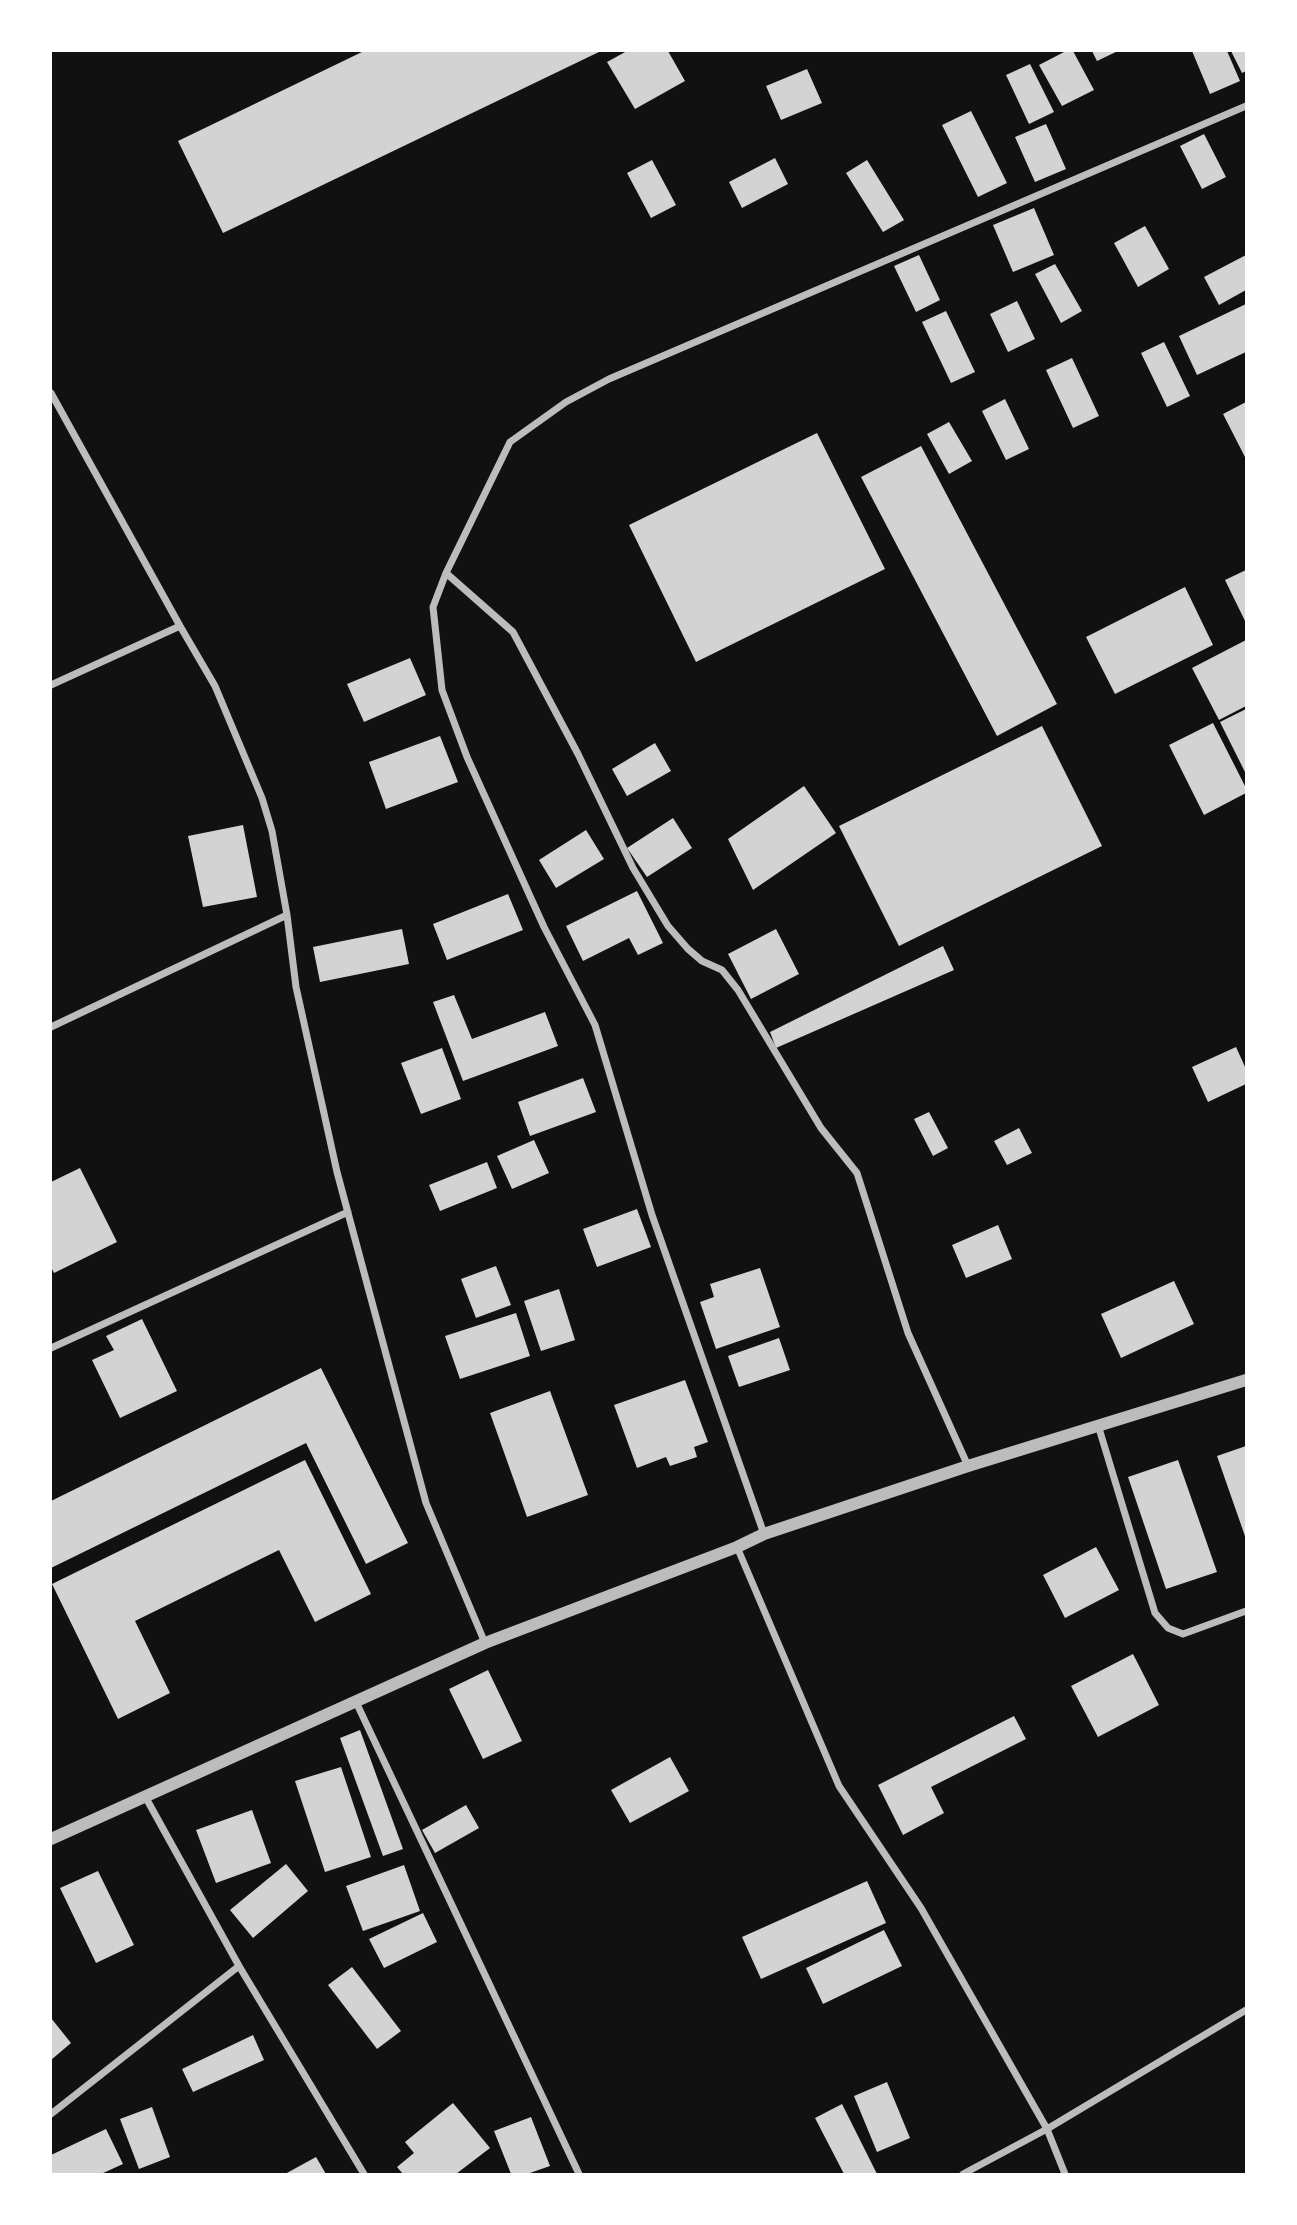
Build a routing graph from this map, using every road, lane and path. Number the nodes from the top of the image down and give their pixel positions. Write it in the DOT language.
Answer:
graph roads {
  1 [pos="1246,106"];
  2 [pos="51,393"];
  3 [pos="446,573"];
  4 [pos="180,626"];
  5 [pos="51,685"];
  6 [pos="288,915"];
  7 [pos="51,1027"];
  8 [pos="348,1212"];
  9 [pos="51,1348"];
  10 [pos="1246,1380"];
  11 [pos="1098,1426"];
  12 [pos="968,1466"];
  13 [pos="764,1534"];
  14 [pos="737,1547"];
  15 [pos="1246,1611"];
  16 [pos="485,1643"];
  17 [pos="356,1702"];
  18 [pos="146,1798"];
  19 [pos="51,1839"];
  20 [pos="239,1966"];
  21 [pos="1246,2010"];
  22 [pos="51,2114"];
  23 [pos="1048,2129"];
  24 [pos="364,2174"];
  25 [pos="579,2174"];
  26 [pos="963,2174"];
  27 [pos="1065,2174"];
  1 -- 3 [label="street"];
  2 -- 4 [label="street"];
  3 -- 12 [label="street"];
  3 -- 13 [label="street"];
  4 -- 5 [label="street"];
  4 -- 6 [label="street"];
  6 -- 7 [label="street"];
  6 -- 8 [label="street"];
  8 -- 9 [label="street"];
  8 -- 16 [label="street"];
  10 -- 11 [label="street"];
  11 -- 12 [label="street"];
  11 -- 15 [label="street"];
  12 -- 13 [label="street"];
  13 -- 14 [label="street"];
  14 -- 16 [label="street"];
  14 -- 23 [label="street"];
  16 -- 17 [label="street"];
  17 -- 18 [label="street"];
  17 -- 25 [label="street"];
  18 -- 19 [label="street"];
  18 -- 20 [label="street"];
  20 -- 22 [label="street"];
  20 -- 24 [label="street"];
  21 -- 23 [label="street"];
  23 -- 26 [label="street"];
  23 -- 27 [label="street"];
}
